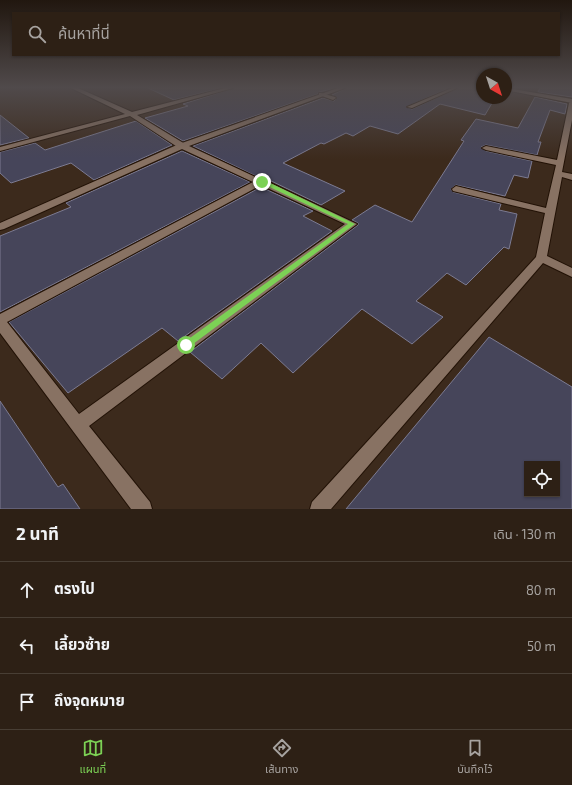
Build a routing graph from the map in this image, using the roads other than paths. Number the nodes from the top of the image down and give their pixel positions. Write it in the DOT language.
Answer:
graph roads {
  1 [pos="126,112"];
  2 [pos="140,112"];
  3 [pos="274,112"];
  4 [pos="571,112"];
  5 [pos="131,114"];
  6 [pos="569,133"];
  7 [pos="182,146"];
  8 [pos="486,148"];
  9 [pos="0,149"];
  10 [pos="559,168"];
  11 [pos="572,177"];
  12 [pos="262,182"];
  13 [pos="456,189"];
  14 [pos="551,212"];
  15 [pos="0,227"];
  16 [pos="541,258"];
  17 [pos="572,273"];
  18 [pos="0,320"];
  19 [pos="0,323"];
  20 [pos="78,424"];
  21 [pos="143,509"];
  22 [pos="319,509"];
  1 -- 5 [label="street"];
  2 -- 5 [label="street"];
  3 -- 7 [label="street"];
  4 -- 6 [label="street"];
  5 -- 7 [label="street"];
  5 -- 9 [label="street"];
  6 -- 10 [label="street"];
  7 -- 12 [label="street"];
  7 -- 15 [label="street"];
  8 -- 10 [label="street"];
  10 -- 11 [label="street"];
  10 -- 14 [label="street"];
  12 -- 18 [label="street"];
  12 -- 20 [label="street"];
  13 -- 14 [label="street"];
  14 -- 16 [label="street"];
  16 -- 17 [label="street"];
  16 -- 22 [label="street"];
  19 -- 20 [label="street"];
  20 -- 21 [label="street"];
}
